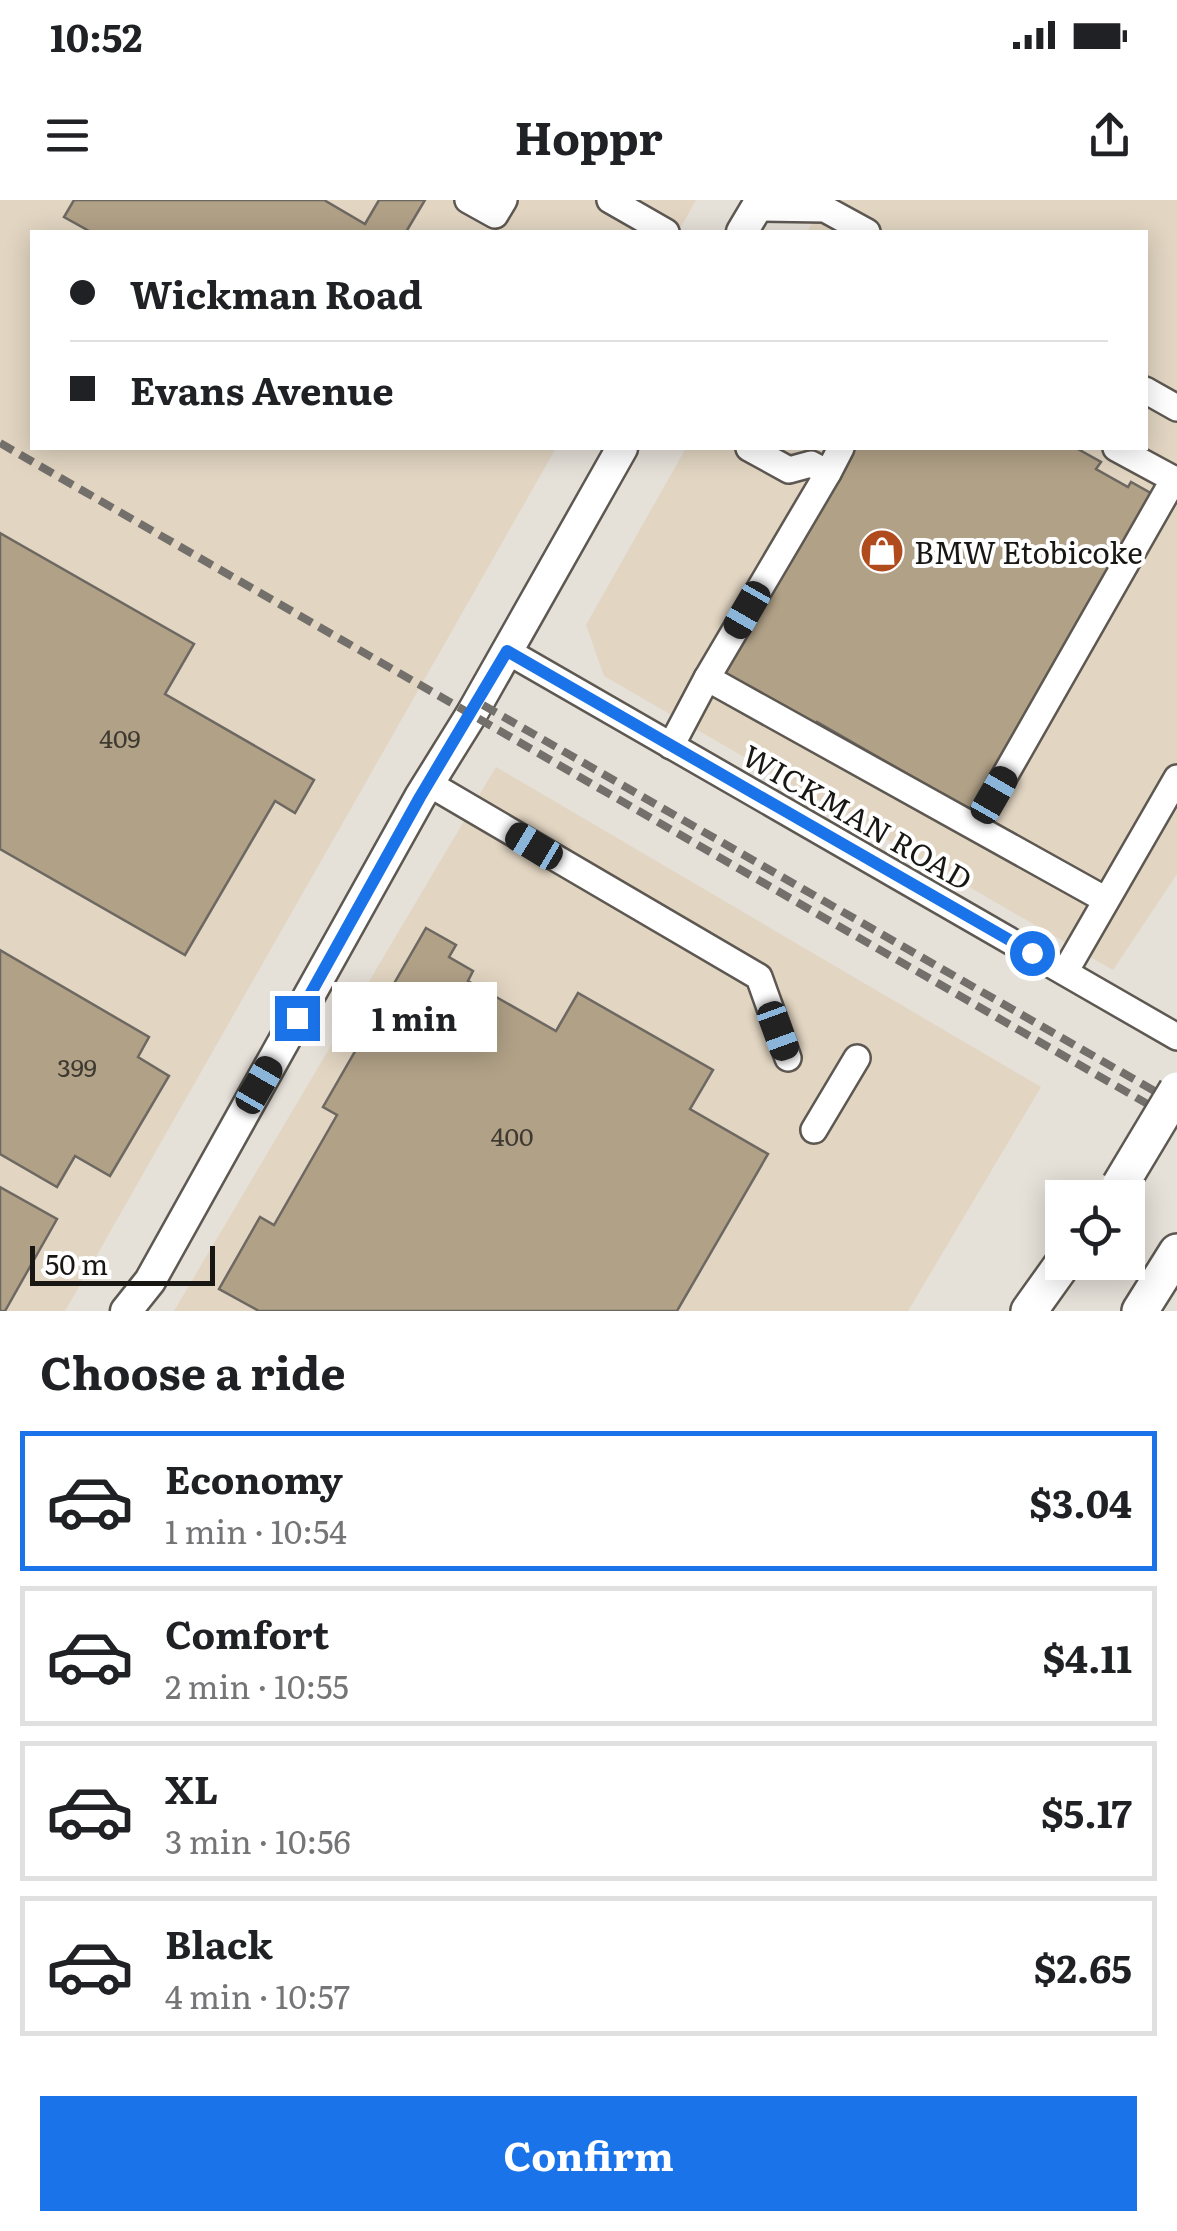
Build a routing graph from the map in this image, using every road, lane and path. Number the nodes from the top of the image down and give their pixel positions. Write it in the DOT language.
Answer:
graph roads {
  1 [pos="468,200"];
  2 [pos="504,200"];
  3 [pos="610,200"];
  4 [pos="753,213"];
  5 [pos="662,230"];
  6 [pos="863,230"];
  7 [pos="1148,392"];
  8 [pos="1177,408"];
  9 [pos="621,450"];
  10 [pos="753,450"];
  11 [pos="837,450"];
  12 [pos="1120,450"];
  13 [pos="815,462"];
  14 [pos="1176,480"];
  15 [pos="507,651"];
  16 [pos="706,678"];
  17 [pos="672,746"];
  18 [pos="1177,778"];
  19 [pos="428,783"];
  20 [pos="976,826"];
  21 [pos="1106,900"];
  22 [pos="1064,972"];
  23 [pos="1177,1037"];
  24 [pos="788,1058"];
  25 [pos="857,1058"];
  26 [pos="1177,1090"];
  27 [pos="814,1130"];
  28 [pos="1122,1180"];
  29 [pos="1177,1252"];
  30 [pos="1051,1280"];
  31 [pos="1061,1280"];
  32 [pos="126,1311"];
  33 [pos="1029,1311"];
  34 [pos="1043,1311"];
  35 [pos="1140,1311"];
  1 -- 2 [label="street"];
  3 -- 5 [label="street"];
  4 -- 6 [label="street"];
  7 -- 8 [label="street"];
  9 -- 15 [label="main road"];
  10 -- 13 [label="street"];
  11 -- 13 [label="street"];
  12 -- 14 [label="street"];
  13 -- 16 [label="street"];
  14 -- 20 [label="street"];
  15 -- 17 [label="street, WICKMAN ROAD"];
  15 -- 19 [label="main road"];
  16 -- 17 [label="street"];
  16 -- 20 [label="street"];
  17 -- 22 [label="street, WICKMAN ROAD"];
  18 -- 21 [label="street"];
  19 -- 24 [label="street"];
  19 -- 32 [label="main road"];
  20 -- 21 [label="street"];
  21 -- 22 [label="street"];
  22 -- 23 [label="street, WICKMAN ROAD"];
  25 -- 27 [label="street"];
  26 -- 28 [label="highway, bridge"];
  29 -- 35 [label="highway"];
  30 -- 33 [label="highway"];
  31 -- 34 [label="highway"];
}
